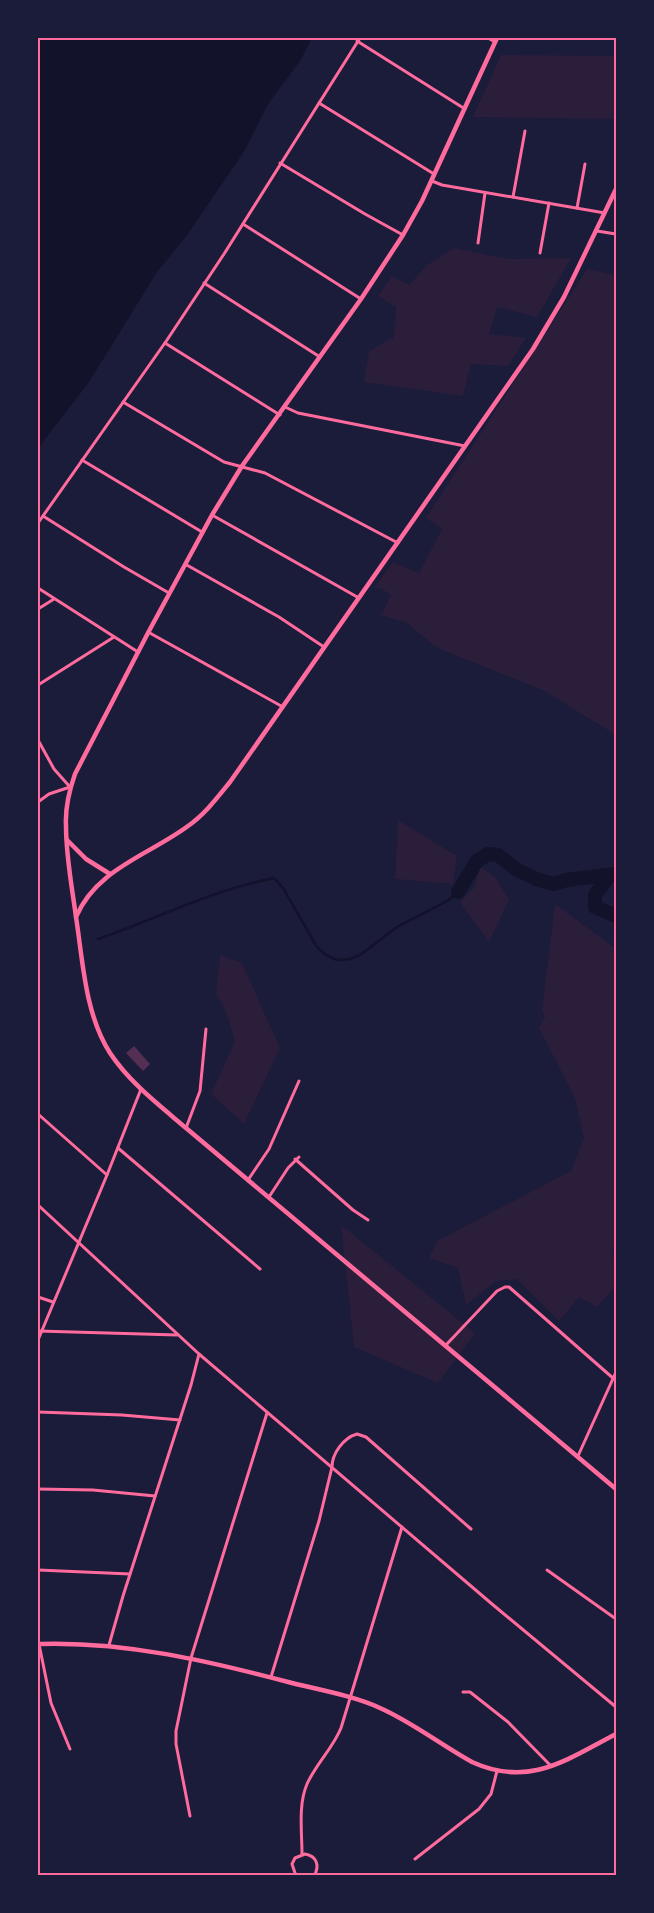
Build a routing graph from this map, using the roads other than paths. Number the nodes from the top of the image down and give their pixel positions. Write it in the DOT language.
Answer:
graph roads {
  1 [pos="488,38"];
  2 [pos="359,39"];
  3 [pos="496,40"];
  4 [pos="319,103"];
  5 [pos="465,109"];
  6 [pos="525,131"];
  7 [pos="280,163"];
  8 [pos="585,164"];
  9 [pos="434,175"];
  10 [pos="432,181"];
  11 [pos="616,189"];
  12 [pos="486,193"];
  13 [pos="513,197"];
  14 [pos="549,203"];
  15 [pos="577,208"];
  16 [pos="605,213"];
  17 [pos="243,224"];
  18 [pos="596,231"];
  19 [pos="616,234"];
  20 [pos="403,235"];
  21 [pos="478,243"];
  22 [pos="540,253"];
  23 [pos="204,283"];
  24 [pos="361,300"];
  25 [pos="165,343"];
  26 [pos="320,357"];
  27 [pos="123,402"];
  28 [pos="286,407"];
  29 [pos="280,415"];
  30 [pos="466,446"];
  31 [pos="82,460"];
  32 [pos="242,466"];
  33 [pos="212,515"];
  34 [pos="43,516"];
  35 [pos="38,523"];
  36 [pos="202,532"];
  37 [pos="398,543"];
  38 [pos="185,564"];
  39 [pos="38,588"];
  40 [pos="169,593"];
  41 [pos="359,598"];
  42 [pos="54,599"];
  43 [pos="38,610"];
  44 [pos="148,632"];
  45 [pos="114,637"];
  46 [pos="324,648"];
  47 [pos="138,652"];
  48 [pos="38,686"];
  49 [pos="283,707"];
  50 [pos="38,740"];
  51 [pos="70,787"];
  52 [pos="38,802"];
  53 [pos="67,840"];
  54 [pos="110,874"];
  55 [pos="76,917"];
  56 [pos="206,1029"];
  57 [pos="299,1081"];
  58 [pos="141,1089"];
  59 [pos="38,1114"];
  60 [pos="186,1128"];
  61 [pos="118,1148"];
  62 [pos="107,1175"];
  63 [pos="248,1180"];
  64 [pos="269,1197"];
  65 [pos="38,1205"];
  66 [pos="368,1220"];
  67 [pos="79,1243"];
  68 [pos="260,1269"];
  69 [pos="38,1297"];
  70 [pos="53,1302"];
  71 [pos="39,1331"];
  72 [pos="178,1335"];
  73 [pos="38,1340"];
  74 [pos="446,1345"];
  75 [pos="199,1354"];
  76 [pos="616,1372"];
  77 [pos="614,1379"];
  78 [pos="38,1412"];
  79 [pos="267,1413"];
  80 [pos="180,1420"];
  81 [pos="578,1456"];
  82 [pos="332,1467"];
  83 [pos="38,1489"];
  84 [pos="616,1489"];
  85 [pos="155,1496"];
  86 [pos="402,1527"];
  87 [pos="471,1530"];
  88 [pos="38,1570"];
  89 [pos="547,1570"];
  90 [pos="130,1574"];
  91 [pos="616,1619"];
  92 [pos="38,1644"];
  93 [pos="109,1645"];
  94 [pos="190,1658"];
  95 [pos="271,1677"];
  96 [pos="463,1692"];
  97 [pos="351,1699"];
  98 [pos="616,1707"];
  99 [pos="616,1734"];
  100 [pos="70,1748"];
  101 [pos="551,1766"];
  102 [pos="497,1771"];
  103 [pos="190,1816"];
  104 [pos="302,1854"];
  105 [pos="416,1859"];
  106 [pos="296,1876"];
  107 [pos="314,1876"];
  1 -- 3 [label="street"];
  2 -- 4 [label="street"];
  2 -- 5 [label="street"];
  3 -- 5 [label="main road"];
  4 -- 7 [label="street"];
  4 -- 9 [label="street"];
  5 -- 9 [label="main road"];
  6 -- 13 [label="street"];
  7 -- 17 [label="street"];
  7 -- 20 [label="street"];
  8 -- 15 [label="street"];
  9 -- 10 [label="main road"];
  10 -- 12 [label="street"];
  10 -- 20 [label="main road"];
  11 -- 16 [label="main road"];
  12 -- 13 [label="street"];
  12 -- 21 [label="street"];
  13 -- 14 [label="street"];
  14 -- 15 [label="street"];
  14 -- 22 [label="street"];
  15 -- 16 [label="street"];
  16 -- 18 [label="main road"];
  17 -- 23 [label="street"];
  17 -- 24 [label="street"];
  18 -- 19 [label="street"];
  18 -- 30 [label="main road"];
  20 -- 24 [label="main road"];
  23 -- 25 [label="street"];
  23 -- 26 [label="street"];
  24 -- 26 [label="main road"];
  25 -- 27 [label="street"];
  25 -- 29 [label="street"];
  26 -- 28 [label="main road"];
  27 -- 31 [label="street"];
  27 -- 32 [label="street"];
  28 -- 29 [label="main road"];
  28 -- 30 [label="street"];
  29 -- 32 [label="main road"];
  30 -- 37 [label="main road"];
  31 -- 34 [label="street"];
  31 -- 36 [label="street"];
  32 -- 33 [label="main road"];
  32 -- 37 [label="street"];
  33 -- 36 [label="main road"];
  33 -- 41 [label="street"];
  34 -- 35 [label="street"];
  34 -- 40 [label="street"];
  36 -- 38 [label="main road"];
  37 -- 41 [label="main road"];
  38 -- 40 [label="main road"];
  38 -- 46 [label="street"];
  39 -- 42 [label="street"];
  40 -- 44 [label="main road"];
  41 -- 46 [label="main road"];
  42 -- 43 [label="street"];
  42 -- 45 [label="street"];
  44 -- 47 [label="main road"];
  44 -- 49 [label="street"];
  45 -- 47 [label="street"];
  45 -- 48 [label="street"];
  46 -- 49 [label="main road"];
  47 -- 51 [label="main road"];
  49 -- 54 [label="main road"];
  50 -- 51 [label="street"];
  51 -- 52 [label="street"];
  51 -- 53 [label="main road"];
  53 -- 54 [label="main road"];
  53 -- 55 [label="main road"];
  54 -- 55 [label="main road"];
  55 -- 58 [label="main road"];
  56 -- 60 [label="street"];
  57 -- 63 [label="street"];
  58 -- 60 [label="main road"];
  58 -- 61 [label="street"];
  59 -- 62 [label="street"];
  60 -- 63 [label="main road"];
  61 -- 62 [label="street"];
  61 -- 68 [label="street"];
  62 -- 67 [label="street"];
  63 -- 64 [label="main road"];
  64 -- 66 [label="street"];
  64 -- 74 [label="main road"];
  65 -- 67 [label="street"];
  67 -- 70 [label="street"];
  67 -- 72 [label="street"];
  69 -- 70 [label="street"];
  70 -- 71 [label="street"];
  71 -- 72 [label="street"];
  71 -- 73 [label="street"];
  72 -- 75 [label="street"];
  74 -- 77 [label="street"];
  74 -- 81 [label="main road"];
  75 -- 79 [label="street"];
  75 -- 80 [label="street"];
  76 -- 77 [label="street"];
  77 -- 81 [label="street"];
  78 -- 80 [label="street"];
  79 -- 82 [label="street"];
  79 -- 94 [label="street"];
  80 -- 85 [label="street"];
  81 -- 84 [label="main road"];
  82 -- 86 [label="street"];
  82 -- 87 [label="street"];
  82 -- 95 [label="street"];
  83 -- 85 [label="street"];
  85 -- 90 [label="street"];
  86 -- 97 [label="street"];
  86 -- 98 [label="street"];
  88 -- 90 [label="street"];
  89 -- 91 [label="street"];
  90 -- 93 [label="street"];
  92 -- 93 [label="main road"];
  92 -- 100 [label="street"];
  93 -- 94 [label="main road"];
  94 -- 95 [label="main road"];
  94 -- 103 [label="street"];
  95 -- 97 [label="main road"];
  96 -- 101 [label="street"];
  97 -- 102 [label="main road"];
  97 -- 104 [label="street"];
  99 -- 101 [label="main road"];
  101 -- 102 [label="main road"];
  102 -- 105 [label="street"];
  104 -- 106 [label="street"];
  104 -- 107 [label="street"];
}
